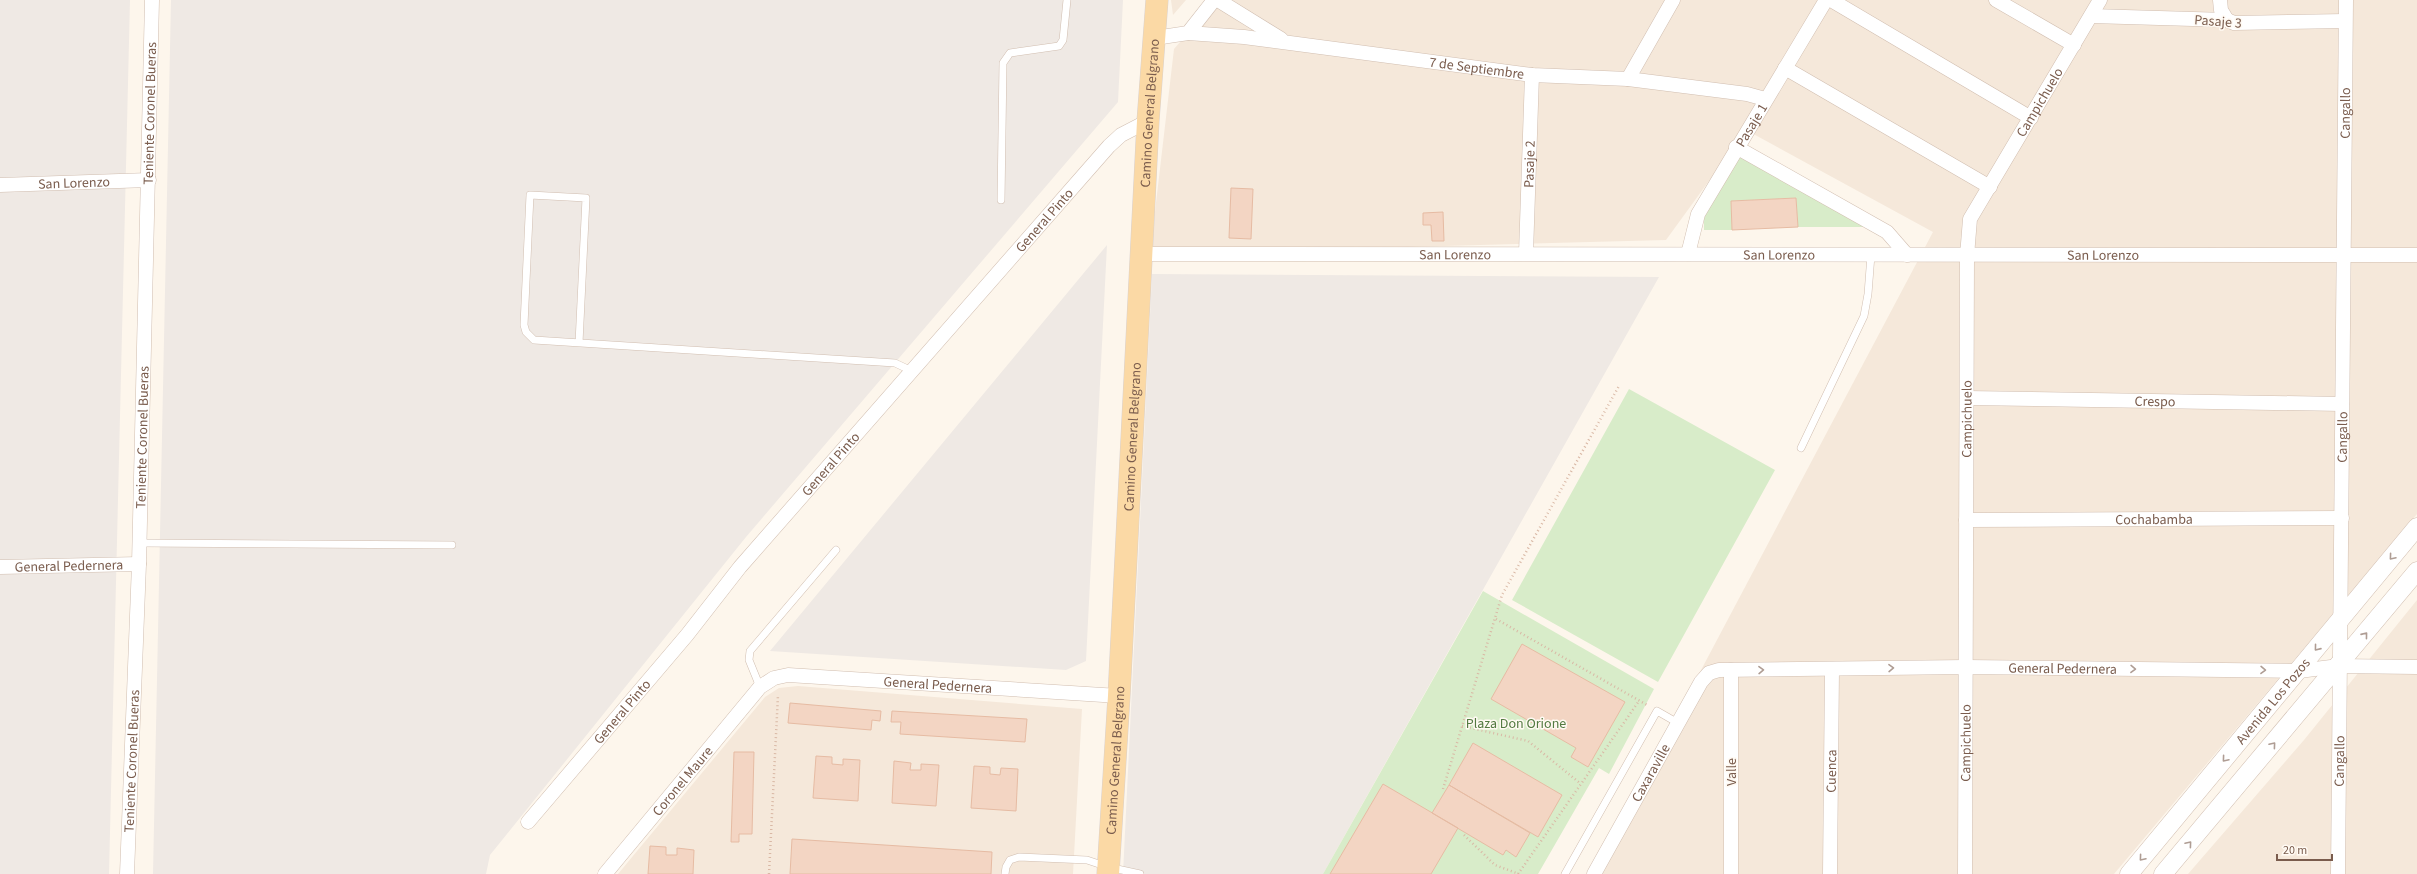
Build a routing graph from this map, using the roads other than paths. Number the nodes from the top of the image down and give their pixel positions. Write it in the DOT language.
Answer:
graph roads {
  1 [pos="152,0"];
  2 [pos="1067,0"];
  3 [pos="1157,0"];
  4 [pos="1214,0"];
  5 [pos="1218,0"];
  6 [pos="1673,0"];
  7 [pos="1826,0"];
  8 [pos="1831,0"];
  9 [pos="1996,0"];
  10 [pos="2100,0"];
  11 [pos="2220,0"];
  12 [pos="2346,0"];
  13 [pos="2091,16"];
  14 [pos="2227,20"];
  15 [pos="2345,21"];
  16 [pos="1188,32"];
  17 [pos="1155,38"];
  18 [pos="1287,42"];
  19 [pos="2074,45"];
  20 [pos="1785,68"];
  21 [pos="1532,75"];
  22 [pos="1628,79"];
  23 [pos="1765,100"];
  24 [pos="2031,118"];
  25 [pos="1148,121"];
  26 [pos="1736,147"];
  27 [pos="149,180"];
  28 [pos="0,185"];
  29 [pos="1990,186"];
  30 [pos="1001,200"];
  31 [pos="1526,253"];
  32 [pos="1142,254"];
  33 [pos="1688,254"];
  34 [pos="1871,255"];
  35 [pos="1907,255"];
  36 [pos="2342,255"];
  37 [pos="2417,255"];
  38 [pos="1967,256"];
  39 [pos="579,343"];
  40 [pos="912,371"];
  41 [pos="1967,398"];
  42 [pos="2342,404"];
  43 [pos="1801,448"];
  44 [pos="2342,518"];
  45 [pos="1966,520"];
  46 [pos="2417,527"];
  47 [pos="139,543"];
  48 [pos="452,545"];
  49 [pos="836,550"];
  50 [pos="139,564"];
  51 [pos="0,567"];
  52 [pos="2417,571"];
  53 [pos="2342,617"];
  54 [pos="2339,666"];
  55 [pos="1966,667"];
  56 [pos="2417,667"];
  57 [pos="1832,669"];
  58 [pos="1731,670"];
  59 [pos="2299,670"];
  60 [pos="1709,673"];
  61 [pos="760,687"];
  62 [pos="1119,696"];
  63 [pos="1678,723"];
  64 [pos="528,822"];
  65 [pos="1108,871"];
  66 [pos="127,874"];
  67 [pos="605,874"];
  68 [pos="1005,874"];
  69 [pos="1140,874"];
  70 [pos="1565,874"];
  71 [pos="1594,874"];
  72 [pos="1731,874"];
  73 [pos="1830,874"];
  74 [pos="1965,874"];
  75 [pos="2129,874"];
  76 [pos="2164,874"];
  77 [pos="2338,874"];
  1 -- 27 [label="street, Teniente Coronel Bueras"];
  2 -- 30 [label="lane"];
  3 -- 17 [label="main road, Camino General Belgrano"];
  4 -- 16 [label="street"];
  5 -- 18 [label="street"];
  6 -- 22 [label="street"];
  7 -- 20 [label="street, Pasaje 1"];
  8 -- 24 [label="street"];
  9 -- 19 [label="street"];
  10 -- 13 [label="street, Campichuelo"];
  11 -- 14 [label="street"];
  12 -- 15 [label="street, Cangallo"];
  13 -- 14 [label="street, Pasaje 3"];
  13 -- 19 [label="street, Campichuelo"];
  14 -- 15 [label="street, Pasaje 3"];
  15 -- 36 [label="street, Cangallo"];
  16 -- 17 [label="street"];
  16 -- 18 [label="street, 7 de Septiembre"];
  17 -- 25 [label="main road, Camino General Belgrano"];
  18 -- 21 [label="street, 7 de Septiembre"];
  19 -- 24 [label="street, Campichuelo"];
  20 -- 23 [label="street, Pasaje 1"];
  20 -- 29 [label="street"];
  21 -- 22 [label="street, 7 de Septiembre"];
  21 -- 31 [label="street, Pasaje 2"];
  22 -- 23 [label="street, 7 de Septiembre"];
  23 -- 26 [label="street, Pasaje 1"];
  24 -- 29 [label="street, Campichuelo"];
  25 -- 32 [label="main road, Camino General Belgrano"];
  25 -- 40 [label="street, General Pinto"];
  26 -- 33 [label="street, Pasaje 1"];
  26 -- 35 [label="street"];
  27 -- 28 [label="street, San Lorenzo"];
  27 -- 47 [label="street, Teniente Coronel Bueras"];
  29 -- 38 [label="street, Campichuelo"];
  31 -- 32 [label="street, San Lorenzo"];
  31 -- 33 [label="street, San Lorenzo"];
  32 -- 62 [label="main road, Camino General Belgrano"];
  33 -- 34 [label="street, San Lorenzo"];
  34 -- 35 [label="street, San Lorenzo"];
  34 -- 43 [label="lane"];
  35 -- 38 [label="street, San Lorenzo"];
  36 -- 37 [label="street, San Lorenzo"];
  36 -- 38 [label="street, San Lorenzo"];
  36 -- 42 [label="street, Cangallo"];
  38 -- 41 [label="street, Campichuelo"];
  39 -- 39 [label="lane"];
  39 -- 40 [label="lane"];
  40 -- 64 [label="street, General Pinto"];
  41 -- 42 [label="street, Crespo"];
  41 -- 45 [label="street, Campichuelo"];
  42 -- 44 [label="street, Cangallo"];
  44 -- 45 [label="street, Cochabamba"];
  44 -- 53 [label="street, Cangallo"];
  45 -- 55 [label="street, Campichuelo"];
  46 -- 53 [label="street, Avenida Los Pozos, one-way"];
  47 -- 48 [label="lane"];
  47 -- 50 [label="street, Teniente Coronel Bueras"];
  49 -- 61 [label="lane"];
  50 -- 51 [label="street, General Pedernera"];
  50 -- 66 [label="street, Teniente Coronel Bueras"];
  54 -- 52 [label="street, Avenida Los Pozos, one-way"];
  53 -- 54 [label="street, Cangallo"];
  53 -- 59 [label="street, Avenida Los Pozos, one-way"];
  54 -- 56 [label="street, General Pedernera"];
  54 -- 59 [label="street, General Pedernera"];
  76 -- 54 [label="street, Avenida Los Pozos, one-way"];
  54 -- 77 [label="street, Cangallo"];
  57 -- 55 [label="street, General Pedernera, one-way"];
  55 -- 59 [label="street, General Pedernera, one-way"];
  55 -- 74 [label="street, Campichuelo"];
  58 -- 57 [label="street, General Pedernera, one-way"];
  57 -- 73 [label="street, Cuenca"];
  58 -- 60 [label="street, General Pedernera"];
  58 -- 72 [label="street, Valle"];
  59 -- 75 [label="street, Avenida Los Pozos, one-way"];
  60 -- 63 [label="street, Caxaraville"];
  61 -- 62 [label="street, General Pedernera"];
  61 -- 67 [label="street, Coronel Maure"];
  62 -- 65 [label="main road, Camino General Belgrano"];
  63 -- 70 [label="lane"];
  63 -- 71 [label="street, Caxaraville"];
  65 -- 68 [label="lane"];
  65 -- 69 [label="lane"];
}
